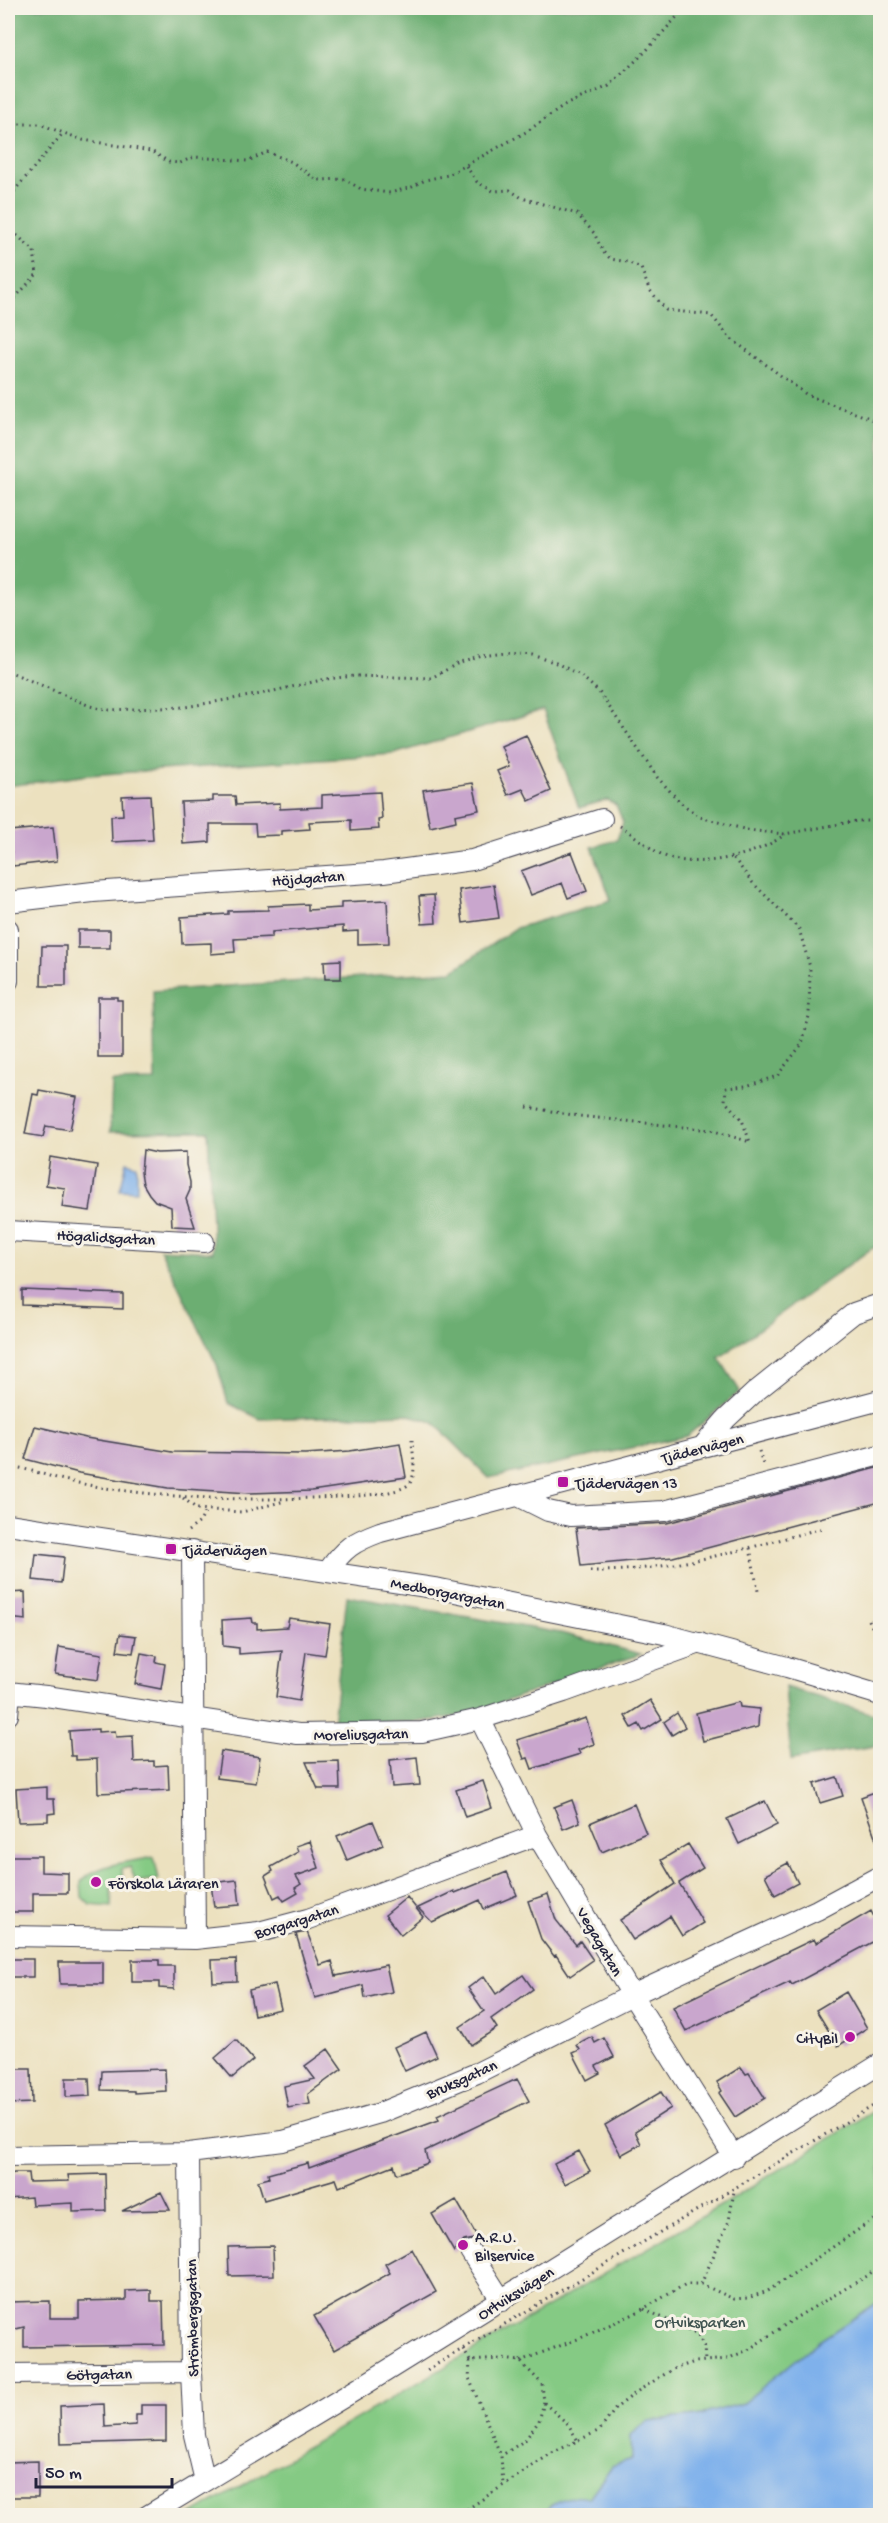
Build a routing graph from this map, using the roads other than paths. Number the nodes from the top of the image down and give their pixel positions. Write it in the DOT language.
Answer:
graph roads {
  1 [pos="602,819"];
  2 [pos="8,902"];
  3 [pos="8,929"];
  4 [pos="8,981"];
  5 [pos="8,1231"];
  6 [pos="204,1242"];
  7 [pos="880,1304"];
  8 [pos="880,1400"];
  9 [pos="702,1447"];
  10 [pos="880,1455"];
  11 [pos="516,1495"];
  12 [pos="8,1524"];
  13 [pos="187,1544"];
  14 [pos="328,1570"];
  15 [pos="700,1643"];
  16 [pos="9,1692"];
  17 [pos="880,1695"];
  18 [pos="8,1714"];
  19 [pos="192,1719"];
  20 [pos="480,1719"];
  21 [pos="537,1835"];
  22 [pos="880,1876"];
  23 [pos="8,1936"];
  24 [pos="195,1939"];
  25 [pos="632,1995"];
  26 [pos="880,2064"];
  27 [pos="189,2153"];
  28 [pos="8,2156"];
  29 [pos="734,2157"];
  30 [pos="470,2251"];
  31 [pos="502,2301"];
  32 [pos="191,2372"];
  33 [pos="8,2374"];
  34 [pos="205,2481"];
  35 [pos="147,2516"];
  1 -- 2 [label="street, Höjdgatan"];
  3 -- 4 [label="street"];
  5 -- 6 [label="street, Högalidsgatan"];
  7 -- 9 [label="street"];
  8 -- 9 [label="street, Tjädervägen"];
  9 -- 11 [label="street, Tjädervägen"];
  10 -- 11 [label="street"];
  11 -- 14 [label="street, Tjädervägen"];
  12 -- 13 [label="street, Medborgargatan"];
  13 -- 14 [label="street, Medborgargatan"];
  13 -- 19 [label="street"];
  14 -- 15 [label="street, Medborgargatan"];
  15 -- 17 [label="street, Medborgargatan"];
  15 -- 20 [label="street, Moreliusgatan"];
  16 -- 18 [label="street, Moreliusgatan"];
  16 -- 19 [label="street, Moreliusgatan"];
  19 -- 20 [label="street, Moreliusgatan"];
  19 -- 24 [label="street"];
  20 -- 21 [label="street, Vegagatan"];
  21 -- 24 [label="street, Borgargatan"];
  21 -- 25 [label="street, Vegagatan"];
  22 -- 25 [label="street, Bruksgatan"];
  23 -- 24 [label="street, Borgargatan"];
  25 -- 27 [label="street, Bruksgatan"];
  25 -- 29 [label="street, Vegagatan"];
  26 -- 29 [label="street, Ortviksvägen"];
  27 -- 28 [label="street, Bruksgatan"];
  27 -- 32 [label="street, Strömbergsgatan"];
  29 -- 31 [label="street, Ortviksvägen"];
  30 -- 31 [label="street"];
  31 -- 34 [label="street, Ortviksvägen"];
  32 -- 33 [label="street, Götgatan"];
  32 -- 34 [label="street, Strömbergsgatan"];
  34 -- 35 [label="street, Ortviksvägen"];
}
